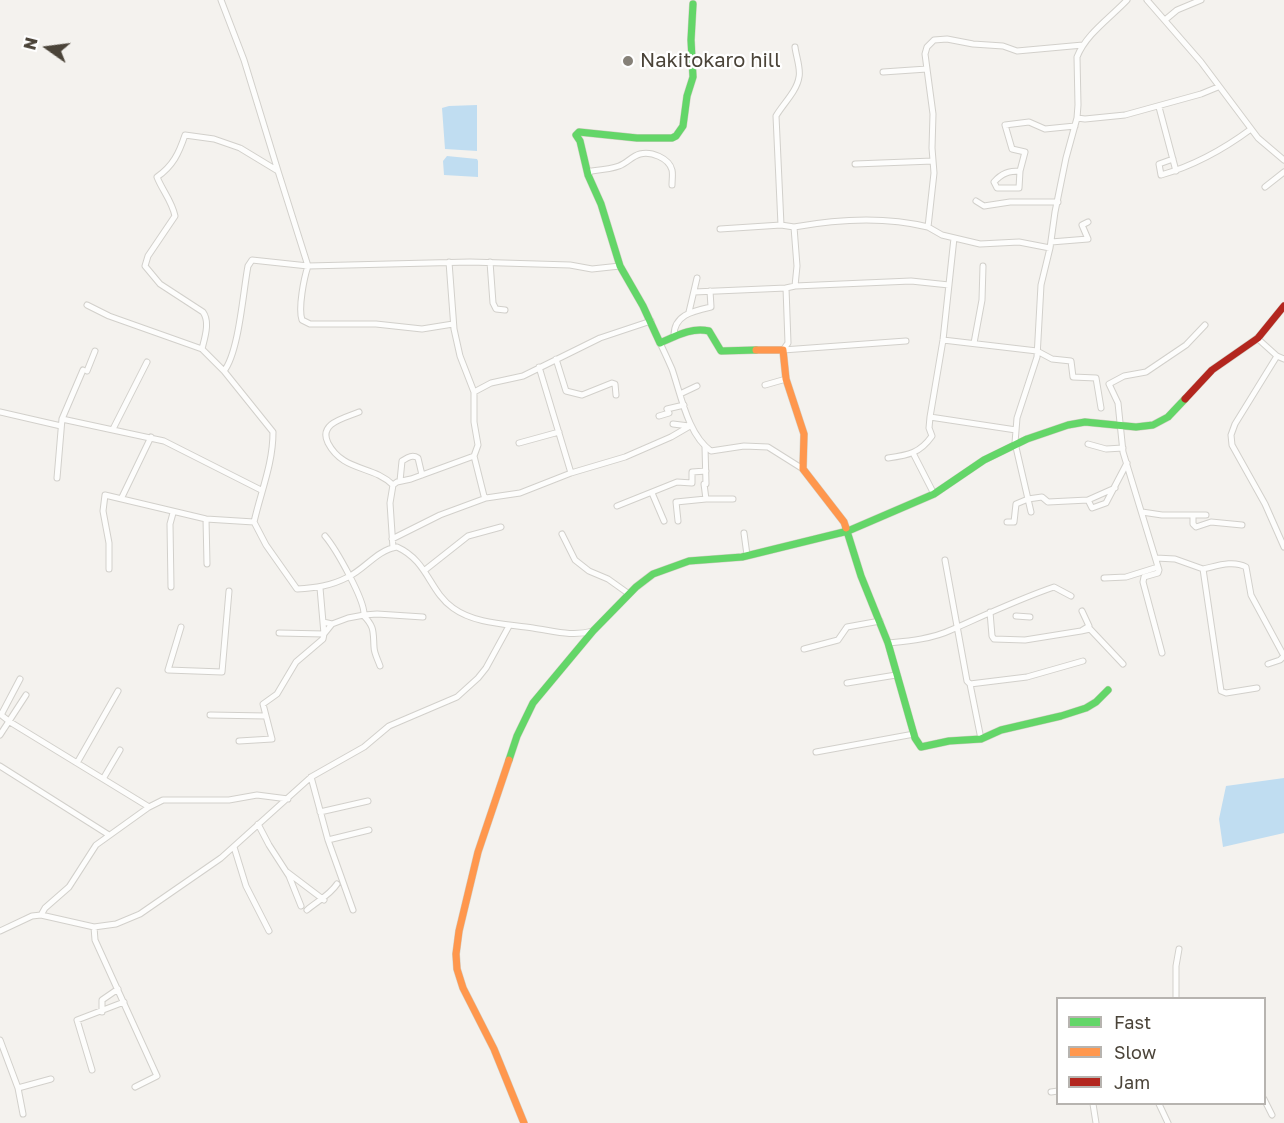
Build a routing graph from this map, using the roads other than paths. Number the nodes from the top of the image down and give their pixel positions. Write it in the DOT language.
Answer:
graph roads {
  1 [pos="221,0"];
  2 [pos="1127,0"];
  3 [pos="1147,0"];
  4 [pos="1201,0"];
  5 [pos="693,4"];
  6 [pos="1165,20"];
  7 [pos="1083,45"];
  8 [pos="795,47"];
  9 [pos="927,69"];
  10 [pos="883,72"];
  11 [pos="1218,87"];
  12 [pos="1160,106"];
  13 [pos="1077,118"];
  14 [pos="1075,126"];
  15 [pos="1251,129"];
  16 [pos="1173,159"];
  17 [pos="1284,160"];
  18 [pos="933,161"];
  19 [pos="855,164"];
  20 [pos="278,171"];
  21 [pos="1020,171"];
  22 [pos="1176,171"];
  23 [pos="1284,172"];
  24 [pos="588,175"];
  25 [pos="672,185"];
  26 [pos="1265,187"];
  27 [pos="976,201"];
  28 [pos="1058,202"];
  29 [pos="1088,222"];
  30 [pos="781,225"];
  31 [pos="794,227"];
  32 [pos="928,227"];
  33 [pos="720,229"];
  34 [pos="954,238"];
  35 [pos="1051,245"];
  36 [pos="448,262"];
  37 [pos="490,262"];
  38 [pos="308,266"];
  39 [pos="620,266"];
  40 [pos="983,266"];
  41 [pos="697,278"];
  42 [pos="949,285"];
  43 [pos="795,286"];
  44 [pos="786,288"];
  45 [pos="710,291"];
  46 [pos="694,292"];
  47 [pos="87,305"];
  48 [pos="1284,306"];
  49 [pos="505,310"];
  50 [pos="689,312"];
  51 [pos="651,321"];
  52 [pos="453,324"];
  53 [pos="1206,325"];
  54 [pos="674,337"];
  55 [pos="1257,338"];
  56 [pos="942,340"];
  57 [pos="906,341"];
  58 [pos="660,343"];
  59 [pos="974,344"];
  60 [pos="202,349"];
  61 [pos="783,350"];
  62 [pos="95,351"];
  63 [pos="1037,351"];
  64 [pos="1277,356"];
  65 [pos="556,359"];
  66 [pos="1284,359"];
  67 [pos="147,362"];
  68 [pos="539,367"];
  69 [pos="224,371"];
  70 [pos="786,379"];
  71 [pos="765,385"];
  72 [pos="697,386"];
  73 [pos="474,392"];
  74 [pos="616,394"];
  75 [pos="680,394"];
  76 [pos="684,405"];
  77 [pos="1101,408"];
  78 [pos="0,412"];
  79 [pos="359,412"];
  80 [pos="659,416"];
  81 [pos="930,417"];
  82 [pos="62,419"];
  83 [pos="673,424"];
  84 [pos="1122,425"];
  85 [pos="61,426"];
  86 [pos="690,426"];
  87 [pos="113,429"];
  88 [pos="1016,430"];
  89 [pos="559,432"];
  90 [pos="151,437"];
  91 [pos="519,443"];
  92 [pos="1015,443"];
  93 [pos="1088,444"];
  94 [pos="705,447"];
  95 [pos="1123,448"];
  96 [pos="913,452"];
  97 [pos="474,456"];
  98 [pos="888,458"];
  99 [pos="1127,463"];
  100 [pos="802,469"];
  101 [pos="706,471"];
  102 [pos="571,473"];
  103 [pos="422,475"];
  104 [pos="57,478"];
  105 [pos="400,481"];
  106 [pos="393,485"];
  107 [pos="1115,488"];
  108 [pos="261,490"];
  109 [pos="652,493"];
  110 [pos="934,494"];
  111 [pos="122,497"];
  112 [pos="486,498"];
  113 [pos="706,499"];
  114 [pos="733,499"];
  115 [pos="1028,500"];
  116 [pos="1088,500"];
  117 [pos="617,506"];
  118 [pos="1032,512"];
  119 [pos="1142,512"];
  120 [pos="174,513"];
  121 [pos="1206,515"];
  122 [pos="1193,516"];
  123 [pos="206,519"];
  124 [pos="664,521"];
  125 [pos="678,521"];
  126 [pos="254,522"];
  127 [pos="1007,522"];
  128 [pos="1242,525"];
  129 [pos="501,527"];
  130 [pos="848,531"];
  131 [pos="744,532"];
  132 [pos="562,534"];
  133 [pos="325,536"];
  134 [pos="392,539"];
  135 [pos="1284,547"];
  136 [pos="393,548"];
  137 [pos="747,555"];
  138 [pos="1156,558"];
  139 [pos="945,560"];
  140 [pos="207,564"];
  141 [pos="1158,567"];
  142 [pos="109,569"];
  143 [pos="1203,569"];
  144 [pos="425,570"];
  145 [pos="350,577"];
  146 [pos="1104,578"];
  147 [pos="171,587"];
  148 [pos="320,588"];
  149 [pos="229,591"];
  150 [pos="629,594"];
  151 [pos="1071,597"];
  152 [pos="990,612"];
  153 [pos="1082,612"];
  154 [pos="364,615"];
  155 [pos="1016,616"];
  156 [pos="423,617"];
  157 [pos="1029,617"];
  158 [pos="880,621"];
  159 [pos="323,622"];
  160 [pos="332,624"];
  161 [pos="509,626"];
  162 [pos="957,626"];
  163 [pos="181,627"];
  164 [pos="592,631"];
  165 [pos="1082,631"];
  166 [pos="279,633"];
  167 [pos="324,634"];
  168 [pos="888,644"];
  169 [pos="804,649"];
  170 [pos="1162,653"];
  171 [pos="1083,661"];
  172 [pos="1123,663"];
  173 [pos="1268,664"];
  174 [pos="380,666"];
  175 [pos="896,675"];
  176 [pos="20,679"];
  177 [pos="847,683"];
  178 [pos="970,684"];
  179 [pos="1257,688"];
  180 [pos="1108,690"];
  181 [pos="118,691"];
  182 [pos="26,695"];
  183 [pos="1,714"];
  184 [pos="210,715"];
  185 [pos="266,717"];
  186 [pos="10,722"];
  187 [pos="914,734"];
  188 [pos="0,735"];
  189 [pos="981,740"];
  190 [pos="239,741"];
  191 [pos="120,750"];
  192 [pos="816,752"];
  193 [pos="77,763"];
  194 [pos="0,766"];
  195 [pos="310,777"];
  196 [pos="103,779"];
  197 [pos="288,799"];
  198 [pos="368,801"];
  199 [pos="149,807"];
  200 [pos="320,812"];
  201 [pos="258,824"];
  202 [pos="369,830"];
  203 [pos="109,835"];
  204 [pos="328,840"];
  205 [pos="234,847"];
  206 [pos="285,870"];
  207 [pos="337,884"];
  208 [pos="322,900"];
  209 [pos="353,910"];
  210 [pos="41,915"];
  211 [pos="94,927"];
  212 [pos="0,931"];
  213 [pos="269,931"];
  214 [pos="1179,949"];
  215 [pos="118,989"];
  216 [pos="1176,997"];
  217 [pos="124,1002"];
  218 [pos="102,1012"];
  219 [pos="0,1040"];
  220 [pos="92,1070"];
  221 [pos="51,1079"];
  222 [pos="135,1087"];
  223 [pos="18,1088"];
  224 [pos="1266,1103"];
  225 [pos="1093,1105"];
  226 [pos="1159,1105"];
  227 [pos="23,1114"];
  228 [pos="1272,1115"];
  229 [pos="524,1123"];
  230 [pos="1096,1123"];
  231 [pos="1168,1123"];
  1 -- 20 [label="street"];
  2 -- 7 [label="street"];
  3 -- 6 [label="street"];
  4 -- 6 [label="street"];
  5 -- 24 [label="main road"];
  6 -- 11 [label="street"];
  7 -- 9 [label="street"];
  7 -- 13 [label="street"];
  8 -- 30 [label="street"];
  9 -- 10 [label="street"];
  9 -- 18 [label="street"];
  11 -- 12 [label="street"];
  11 -- 15 [label="street"];
  12 -- 13 [label="street"];
  12 -- 16 [label="street"];
  13 -- 14 [label="street"];
  14 -- 21 [label="street"];
  14 -- 28 [label="street"];
  15 -- 17 [label="street"];
  15 -- 22 [label="street"];
  16 -- 22 [label="street"];
  16 -- 22 [label="street"];
  18 -- 19 [label="street"];
  18 -- 32 [label="street"];
  20 -- 38 [label="street"];
  20 -- 60 [label="street"];
  21 -- 21 [label="street"];
  23 -- 26 [label="street"];
  24 -- 25 [label="street"];
  24 -- 39 [label="main road"];
  27 -- 28 [label="street"];
  28 -- 35 [label="street"];
  29 -- 35 [label="street"];
  30 -- 31 [label="street"];
  30 -- 33 [label="street"];
  31 -- 32 [label="street"];
  31 -- 43 [label="street"];
  32 -- 34 [label="street"];
  34 -- 35 [label="street"];
  34 -- 42 [label="street"];
  35 -- 63 [label="street"];
  36 -- 37 [label="street"];
  36 -- 38 [label="street"];
  36 -- 52 [label="street"];
  37 -- 39 [label="street"];
  37 -- 49 [label="street"];
  38 -- 52 [label="street"];
  38 -- 69 [label="street"];
  39 -- 51 [label="main road"];
  40 -- 59 [label="street"];
  41 -- 46 [label="street"];
  42 -- 43 [label="street"];
  42 -- 56 [label="street"];
  43 -- 44 [label="street"];
  44 -- 45 [label="street"];
  44 -- 61 [label="street"];
  45 -- 46 [label="street"];
  45 -- 50 [label="street"];
  46 -- 50 [label="street"];
  47 -- 60 [label="street"];
  48 -- 55 [label="main road"];
  50 -- 54 [label="street"];
  51 -- 58 [label="main road"];
  51 -- 65 [label="street"];
  52 -- 73 [label="street"];
  53 -- 84 [label="street"];
  54 -- 58 [label="main road"];
  54 -- 61 [label="main road"];
  55 -- 64 [label="street"];
  55 -- 84 [label="main road"];
  56 -- 59 [label="street"];
  56 -- 81 [label="street"];
  57 -- 61 [label="street"];
  58 -- 75 [label="street"];
  59 -- 63 [label="street"];
  60 -- 69 [label="street"];
  61 -- 70 [label="main road"];
  62 -- 82 [label="street"];
  63 -- 77 [label="street"];
  63 -- 88 [label="street"];
  64 -- 66 [label="street"];
  64 -- 135 [label="street"];
  65 -- 68 [label="street"];
  65 -- 74 [label="street"];
  67 -- 87 [label="street"];
  68 -- 73 [label="street"];
  68 -- 89 [label="street"];
  69 -- 108 [label="street"];
  70 -- 71 [label="street"];
  70 -- 100 [label="main road"];
  72 -- 75 [label="street"];
  73 -- 97 [label="street"];
  75 -- 76 [label="street"];
  76 -- 80 [label="street"];
  76 -- 86 [label="street"];
  78 -- 85 [label="street"];
  79 -- 106 [label="street"];
  81 -- 88 [label="street"];
  81 -- 96 [label="street"];
  82 -- 85 [label="street"];
  82 -- 87 [label="street"];
  83 -- 86 [label="street"];
  84 -- 92 [label="main road"];
  84 -- 95 [label="street"];
  85 -- 104 [label="street"];
  86 -- 94 [label="street"];
  86 -- 102 [label="street"];
  87 -- 90 [label="street"];
  88 -- 92 [label="street"];
  89 -- 91 [label="street"];
  89 -- 102 [label="street"];
  90 -- 108 [label="street"];
  90 -- 111 [label="street"];
  92 -- 110 [label="main road"];
  92 -- 115 [label="street"];
  93 -- 95 [label="street"];
  94 -- 100 [label="street"];
  94 -- 101 [label="street"];
  95 -- 99 [label="street"];
  96 -- 98 [label="street"];
  96 -- 110 [label="street"];
  97 -- 103 [label="street"];
  97 -- 112 [label="street"];
  99 -- 107 [label="street"];
  99 -- 119 [label="street"];
  100 -- 130 [label="main road"];
  101 -- 109 [label="street"];
  101 -- 113 [label="street"];
  102 -- 112 [label="street"];
  103 -- 105 [label="street"];
  103 -- 105 [label="street"];
  105 -- 106 [label="street"];
  106 -- 134 [label="street"];
  107 -- 116 [label="street"];
  107 -- 116 [label="street"];
  108 -- 126 [label="street"];
  109 -- 117 [label="street"];
  109 -- 124 [label="street"];
  110 -- 130 [label="main road"];
  111 -- 120 [label="street"];
  111 -- 142 [label="street"];
  112 -- 134 [label="street"];
  113 -- 114 [label="street"];
  113 -- 125 [label="street"];
  115 -- 116 [label="street"];
  115 -- 118 [label="street"];
  115 -- 127 [label="street"];
  119 -- 122 [label="street"];
  119 -- 138 [label="street"];
  120 -- 123 [label="street"];
  120 -- 147 [label="street"];
  121 -- 122 [label="street"];
  122 -- 128 [label="street"];
  123 -- 126 [label="street"];
  123 -- 140 [label="street"];
  126 -- 148 [label="street"];
  129 -- 144 [label="street"];
  130 -- 137 [label="main road"];
  130 -- 158 [label="main road"];
  131 -- 137 [label="street"];
  132 -- 150 [label="street"];
  133 -- 145 [label="street"];
  134 -- 136 [label="street"];
  136 -- 144 [label="street"];
  136 -- 145 [label="street"];
  137 -- 150 [label="main road"];
  138 -- 141 [label="street"];
  138 -- 143 [label="street"];
  139 -- 162 [label="street"];
  141 -- 146 [label="street"];
  141 -- 170 [label="street"];
  143 -- 173 [label="street"];
  143 -- 179 [label="street"];
  144 -- 161 [label="street"];
  145 -- 148 [label="street"];
  145 -- 154 [label="street"];
  148 -- 159 [label="street"];
  149 -- 163 [label="street"];
  150 -- 164 [label="main road"];
  151 -- 152 [label="street"];
  152 -- 162 [label="street"];
  152 -- 165 [label="street"];
  153 -- 165 [label="street"];
  154 -- 156 [label="street"];
  154 -- 160 [label="street"];
  154 -- 174 [label="street"];
  155 -- 157 [label="street"];
  158 -- 168 [label="main road"];
  158 -- 169 [label="street"];
  159 -- 160 [label="street"];
  159 -- 167 [label="street"];
  160 -- 167 [label="street"];
  161 -- 164 [label="street"];
  161 -- 195 [label="street"];
  162 -- 168 [label="street"];
  162 -- 178 [label="street"];
  164 -- 229 [label="main road"];
  165 -- 172 [label="street"];
  166 -- 167 [label="street"];
  167 -- 185 [label="street"];
  168 -- 175 [label="main road"];
  171 -- 178 [label="street"];
  175 -- 177 [label="street"];
  175 -- 187 [label="main road"];
  176 -- 183 [label="street"];
  178 -- 189 [label="street"];
  180 -- 189 [label="main road"];
  181 -- 193 [label="street"];
  182 -- 186 [label="street"];
  183 -- 186 [label="street"];
  184 -- 185 [label="street"];
  185 -- 190 [label="street"];
  186 -- 188 [label="street"];
  186 -- 193 [label="street"];
  187 -- 189 [label="main road"];
  187 -- 192 [label="street"];
  191 -- 196 [label="street"];
  193 -- 196 [label="street"];
  194 -- 203 [label="street"];
  195 -- 197 [label="street"];
  195 -- 200 [label="street"];
  196 -- 199 [label="street"];
  197 -- 199 [label="street"];
  197 -- 201 [label="street"];
  198 -- 200 [label="street"];
  199 -- 203 [label="street"];
  200 -- 204 [label="street"];
  201 -- 205 [label="street"];
  201 -- 206 [label="street"];
  202 -- 204 [label="street"];
  203 -- 210 [label="street"];
  204 -- 209 [label="street"];
  205 -- 211 [label="street"];
  205 -- 213 [label="street"];
  206 -- 208 [label="street"];
  206 -- 208 [label="street"];
  207 -- 208 [label="street"];
  210 -- 211 [label="street"];
  210 -- 212 [label="street"];
  211 -- 215 [label="street"];
  214 -- 216 [label="street"];
  215 -- 217 [label="street"];
  215 -- 218 [label="street"];
  217 -- 218 [label="street"];
  217 -- 222 [label="street"];
  218 -- 220 [label="street"];
  219 -- 223 [label="street"];
  221 -- 223 [label="street"];
  223 -- 227 [label="street"];
  224 -- 228 [label="street"];
  225 -- 230 [label="street"];
  226 -- 231 [label="street"];
}
